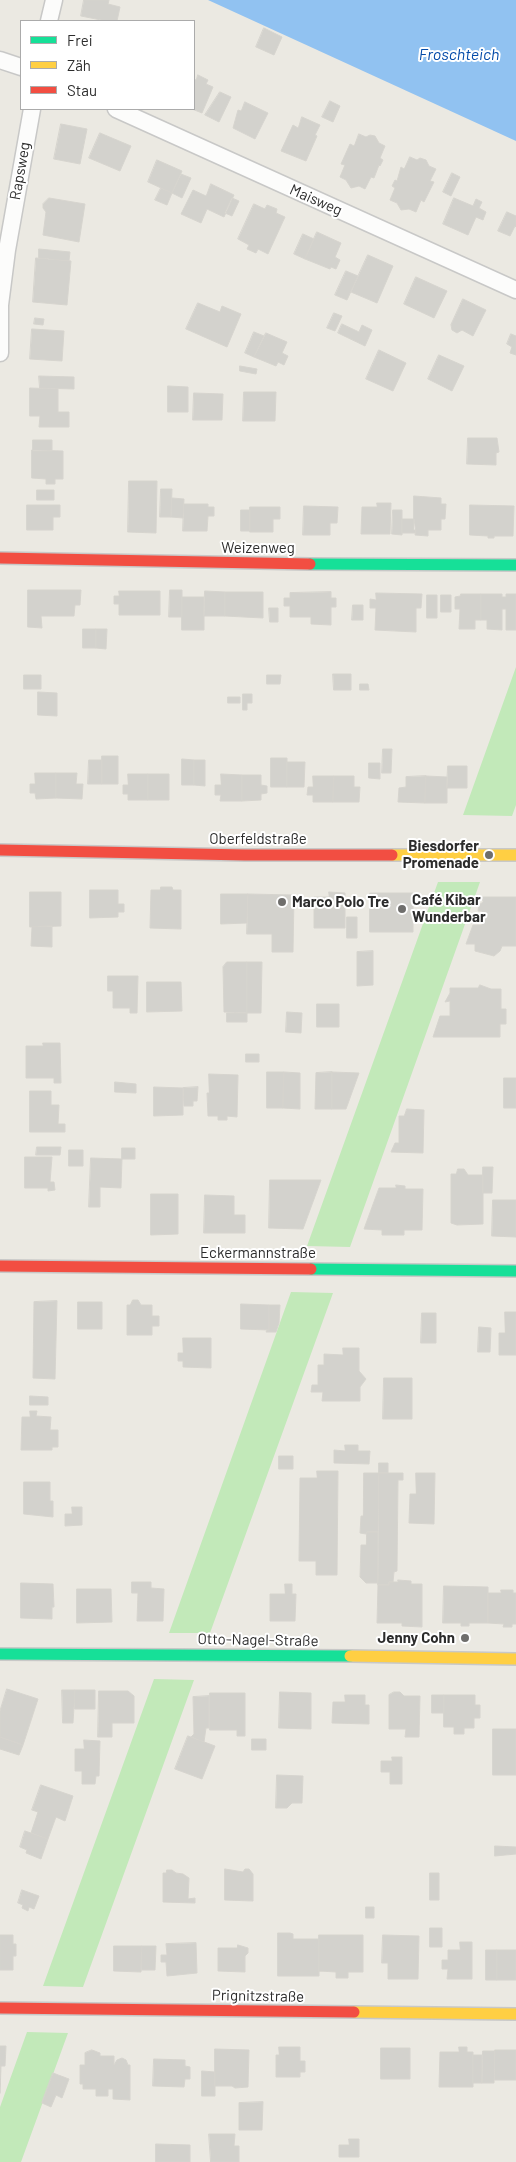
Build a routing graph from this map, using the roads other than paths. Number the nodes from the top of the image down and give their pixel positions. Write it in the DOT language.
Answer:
graph roads {
  1 [pos="54,0"];
  2 [pos="50,20"];
  3 [pos="0,60"];
  4 [pos="20,67"];
  5 [pos="32,110"];
  6 [pos="118,110"];
  7 [pos="516,290"];
  8 [pos="0,305"];
  9 [pos="0,353"];
  10 [pos="0,558"];
  11 [pos="516,565"];
  12 [pos="0,850"];
  13 [pos="516,855"];
  14 [pos="0,1266"];
  15 [pos="516,1272"];
  16 [pos="0,1654"];
  17 [pos="516,1659"];
  18 [pos="0,2008"];
  19 [pos="516,2014"];
  1 -- 2 [label="street"];
  3 -- 4 [label="street"];
  5 -- 8 [label="street, Rapsweg"];
  6 -- 7 [label="street, Maisweg"];
  8 -- 9 [label="street, Rapsweg"];
  10 -- 11 [label="street, Weizenweg"];
  12 -- 13 [label="street, Oberfeldstraße"];
  14 -- 15 [label="street, Eckermannstraße"];
  16 -- 17 [label="street, Otto-Nagel-Straße"];
  18 -- 19 [label="street, Prignitzstraße"];
}
